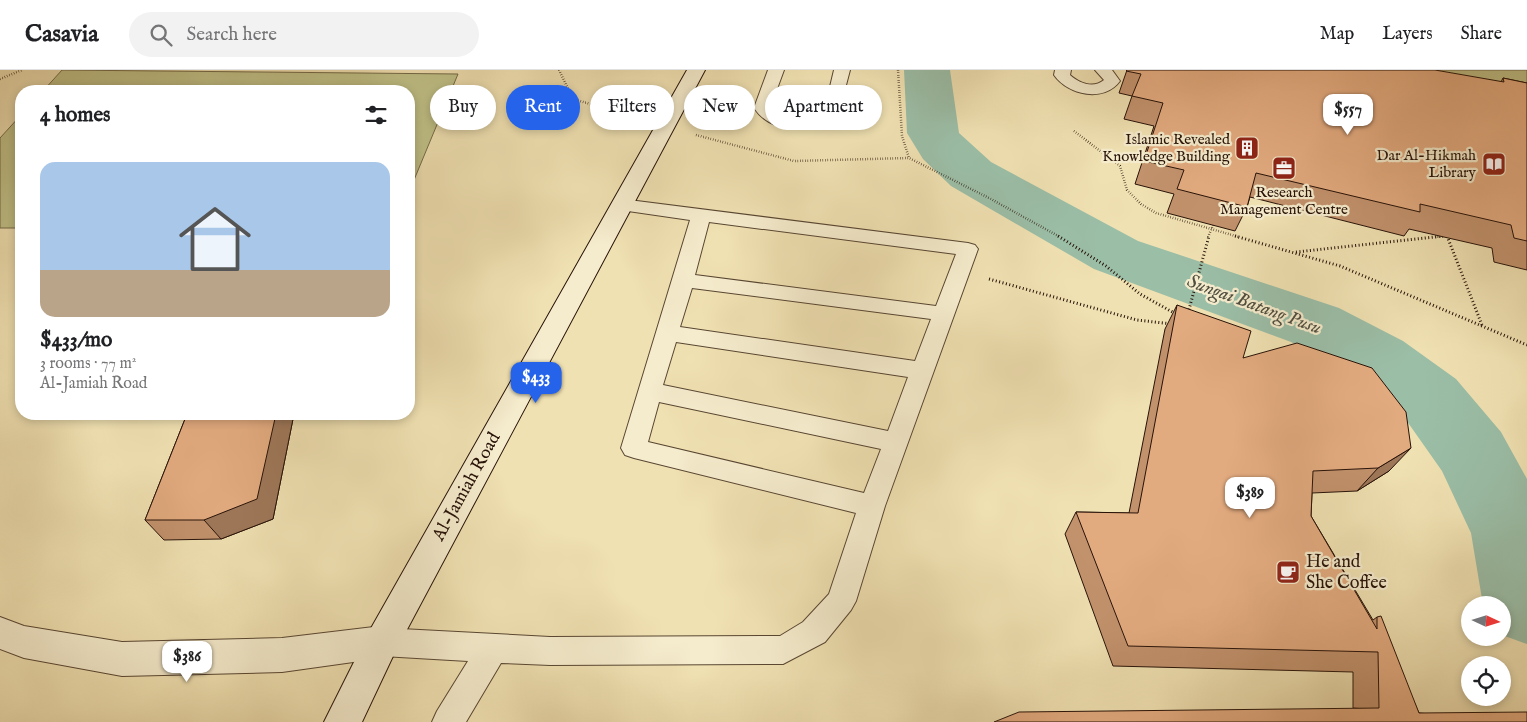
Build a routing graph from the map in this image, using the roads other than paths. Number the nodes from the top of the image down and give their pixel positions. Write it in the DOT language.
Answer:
graph roads {
  1 [pos="696,70"];
  2 [pos="776,70"];
  3 [pos="842,70"];
  4 [pos="1103,70"];
  5 [pos="1060,71"];
  6 [pos="621,205"];
  7 [pos="701,216"];
  8 [pos="683,280"];
  9 [pos="945,314"];
  10 [pos="667,332"];
  11 [pos="923,371"];
  12 [pos="649,391"];
  13 [pos="897,443"];
  14 [pos="872,506"];
  15 [pos="0,633"];
  16 [pos="382,642"];
  17 [pos="493,648"];
  18 [pos="343,722"];
  19 [pos="448,722"];
  1 -- 6 [label="street, Al-Jamiah Road"];
  2 -- 3 [label="lane"];
  4 -- 5 [label="lane"];
  6 -- 7 [label="lane"];
  6 -- 16 [label="street, Al-Jamiah Road"];
  7 -- 8 [label="lane"];
  7 -- 9 [label="lane"];
  8 -- 9 [label="lane"];
  8 -- 10 [label="lane"];
  9 -- 11 [label="lane"];
  10 -- 11 [label="lane"];
  10 -- 12 [label="lane"];
  11 -- 13 [label="lane"];
  12 -- 13 [label="lane"];
  12 -- 14 [label="lane"];
  13 -- 14 [label="lane"];
  14 -- 17 [label="lane"];
  15 -- 16 [label="street"];
  16 -- 17 [label="lane"];
  16 -- 18 [label="street, Al-Jamiah Road"];
  17 -- 19 [label="lane"];
}
